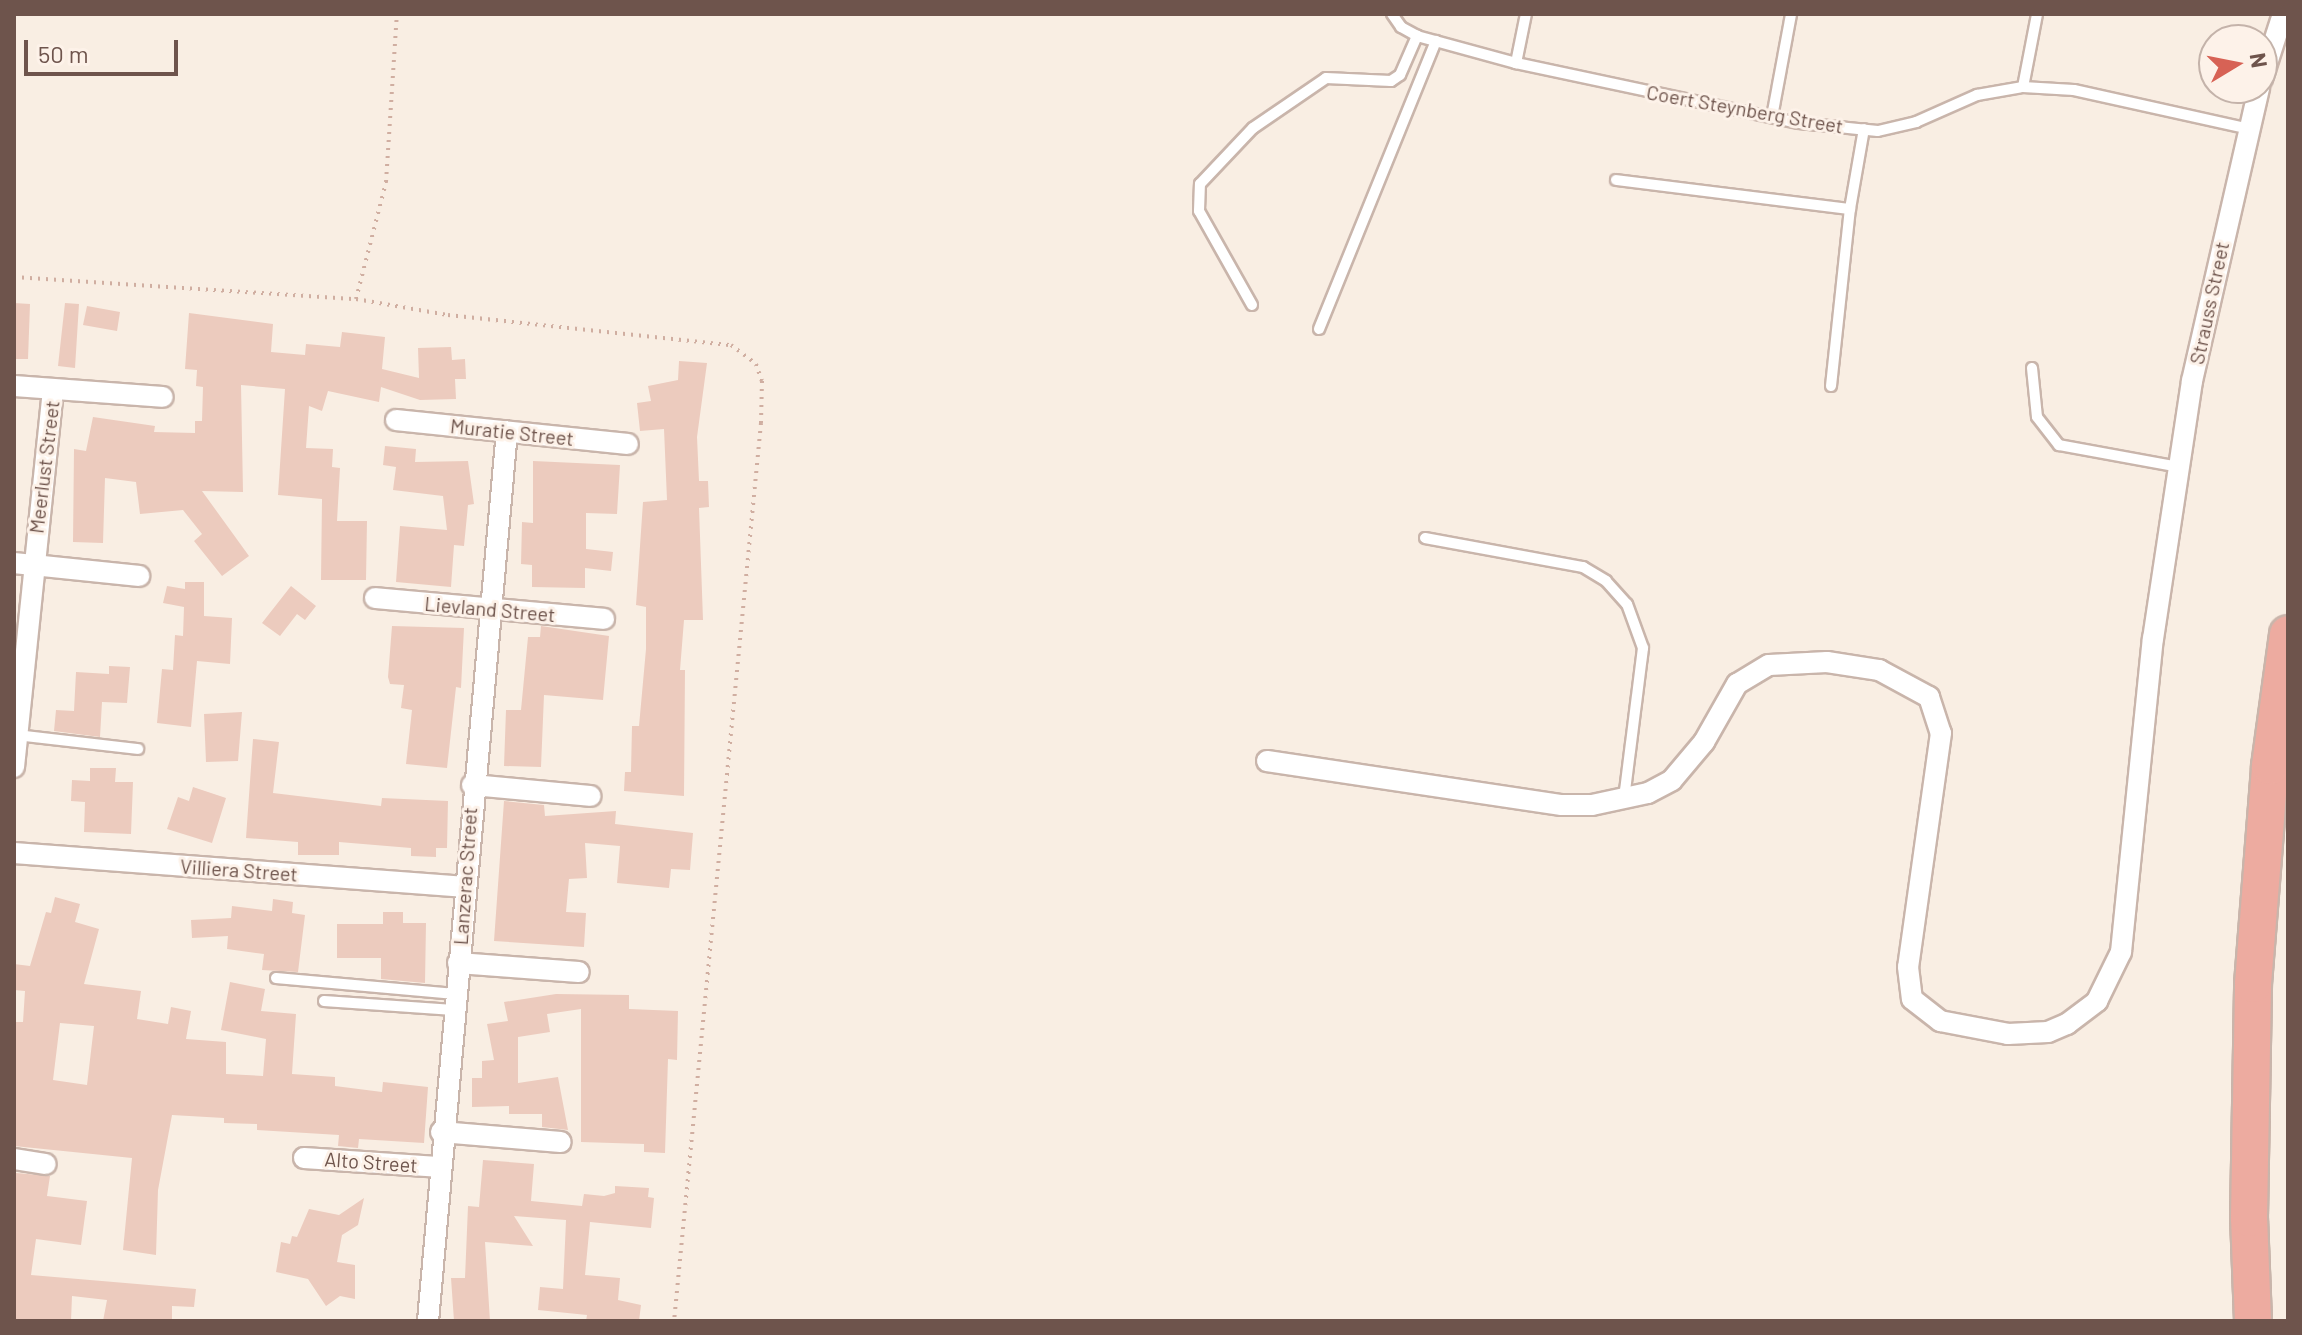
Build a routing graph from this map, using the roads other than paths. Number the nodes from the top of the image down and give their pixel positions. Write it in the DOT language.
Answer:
graph roads {
  1 [pos="1392,14"];
  2 [pos="1526,14"];
  3 [pos="1791,14"];
  4 [pos="2037,14"];
  5 [pos="1417,36"];
  6 [pos="1436,41"];
  7 [pos="1516,63"];
  8 [pos="2023,87"];
  9 [pos="2254,104"];
  10 [pos="1772,117"];
  11 [pos="2246,128"];
  12 [pos="1864,129"];
  13 [pos="1616,180"];
  14 [pos="1850,209"];
  15 [pos="1252,305"];
  16 [pos="1319,329"];
  17 [pos="2032,368"];
  18 [pos="14,386"];
  19 [pos="1831,386"];
  20 [pos="53,390"];
  21 [pos="163,397"];
  22 [pos="396,420"];
  23 [pos="507,431"];
  24 [pos="628,444"];
  25 [pos="2179,467"];
  26 [pos="1425,538"];
  27 [pos="23,564"];
  28 [pos="139,576"];
  29 [pos="375,598"];
  30 [pos="490,609"];
  31 [pos="604,619"];
  32 [pos="2288,634"];
  33 [pos="138,749"];
  34 [pos="15,751"];
  35 [pos="1267,761"];
  36 [pos="472,785"];
  37 [pos="590,796"];
  38 [pos="1624,799"];
  39 [pos="14,853"];
  40 [pos="463,887"];
  41 [pos="458,963"];
  42 [pos="579,972"];
  43 [pos="276,978"];
  44 [pos="324,1001"];
  45 [pos="454,1002"];
  46 [pos="441,1132"];
  47 [pos="561,1142"];
  48 [pos="304,1158"];
  49 [pos="14,1159"];
  50 [pos="46,1164"];
  51 [pos="438,1167"];
  52 [pos="428,1321"];
  53 [pos="2253,1321"];
  1 -- 5 [label="lane, Coert Steynberg Street"];
  2 -- 7 [label="lane"];
  3 -- 10 [label="lane"];
  4 -- 8 [label="lane"];
  5 -- 6 [label="lane, Coert Steynberg Street"];
  5 -- 15 [label="lane"];
  6 -- 7 [label="lane, Coert Steynberg Street"];
  6 -- 16 [label="lane"];
  7 -- 10 [label="lane, Coert Steynberg Street"];
  8 -- 11 [label="lane, Coert Steynberg Street"];
  8 -- 12 [label="lane, Coert Steynberg Street"];
  9 -- 11 [label="street, Strauss Street"];
  10 -- 12 [label="lane, Coert Steynberg Street"];
  11 -- 25 [label="street, Strauss Street"];
  12 -- 14 [label="lane"];
  13 -- 14 [label="lane"];
  14 -- 19 [label="lane"];
  17 -- 25 [label="lane"];
  18 -- 20 [label="street"];
  20 -- 21 [label="street"];
  20 -- 27 [label="street, Meerlust Street"];
  22 -- 23 [label="street, Muratie Street"];
  23 -- 24 [label="street, Muratie Street"];
  23 -- 30 [label="street, Lanzerac Street"];
  25 -- 38 [label="street, Strauss Street"];
  26 -- 38 [label="lane"];
  27 -- 28 [label="street"];
  27 -- 34 [label="street, Meerlust Street"];
  29 -- 30 [label="street, Lievland Street"];
  30 -- 31 [label="street, Lievland Street"];
  30 -- 36 [label="street, Lanzerac Street"];
  32 -- 53 [label="highway"];
  33 -- 34 [label="lane, Meerlust Street"];
  35 -- 38 [label="street, Strauss Street"];
  36 -- 37 [label="street"];
  36 -- 40 [label="street, Lanzerac Street"];
  39 -- 40 [label="street, Villiera Street"];
  40 -- 41 [label="street, Lanzerac Street"];
  41 -- 42 [label="street"];
  41 -- 45 [label="street, Lanzerac Street"];
  43 -- 45 [label="lane"];
  44 -- 45 [label="lane"];
  45 -- 46 [label="street, Lanzerac Street"];
  46 -- 47 [label="street"];
  46 -- 51 [label="street, Lanzerac Street"];
  48 -- 51 [label="street, Alto Street"];
  49 -- 50 [label="street"];
  51 -- 52 [label="street, Lanzerac Street"];
}
